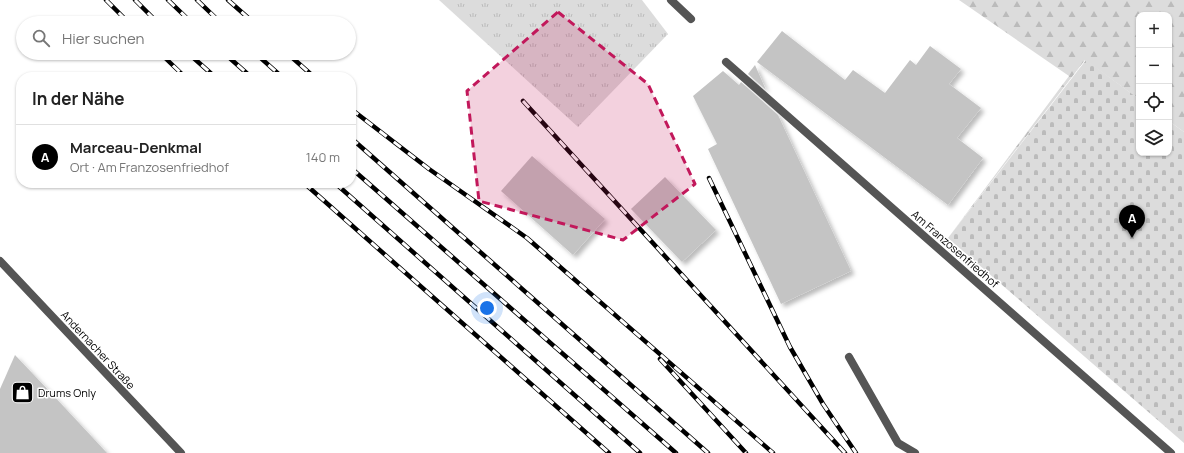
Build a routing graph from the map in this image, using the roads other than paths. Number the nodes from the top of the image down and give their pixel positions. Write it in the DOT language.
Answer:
graph roads {
  1 [pos="671,0"];
  2 [pos="691,19"];
  3 [pos="726,62"];
  4 [pos="0,261"];
  5 [pos="849,357"];
  6 [pos="181,453"];
  7 [pos="915,453"];
  8 [pos="1171,453"];
  1 -- 2 [label="street"];
  3 -- 8 [label="street, Am Franzosenfriedhof"];
  4 -- 6 [label="street, Andernacher Straße"];
  5 -- 7 [label="street"];
}
